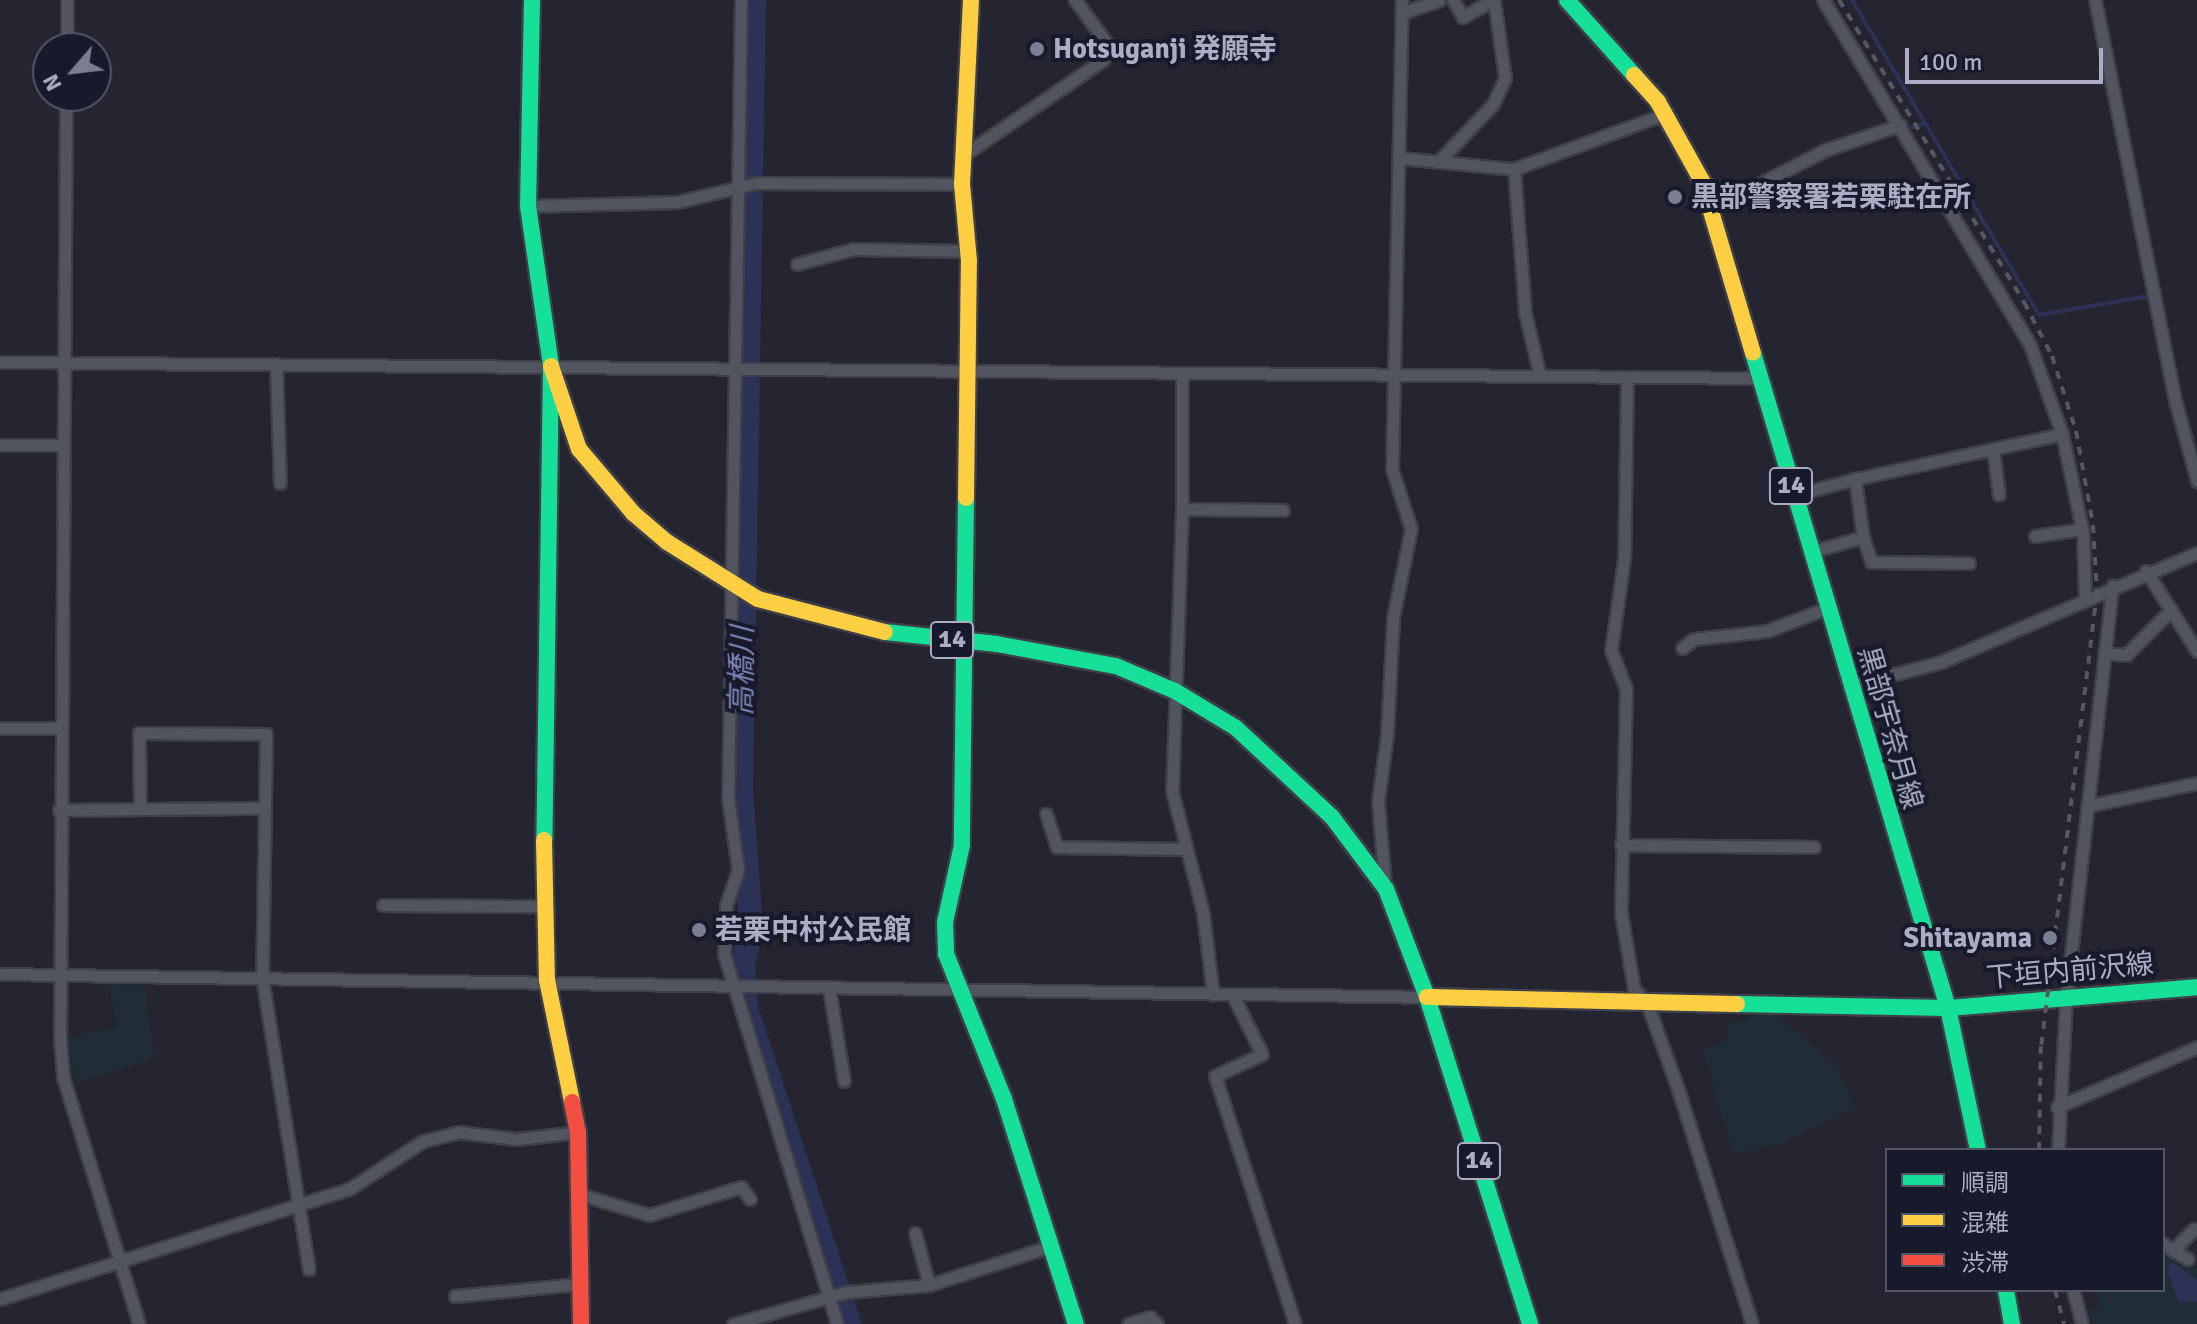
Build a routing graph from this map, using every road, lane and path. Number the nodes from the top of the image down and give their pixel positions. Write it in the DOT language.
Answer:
graph roads {
  1 [pos="67,0"];
  2 [pos="532,0"];
  3 [pos="741,0"];
  4 [pos="971,0"];
  5 [pos="1075,0"];
  6 [pos="1439,0"];
  7 [pos="1453,0"];
  8 [pos="1493,0"];
  9 [pos="1567,0"];
  10 [pos="1823,0"];
  11 [pos="2095,0"];
  12 [pos="1402,6"];
  13 [pos="67,32"];
  14 [pos="66,112"];
  15 [pos="1665,114"];
  16 [pos="1900,125"];
  17 [pos="965,154"];
  18 [pos="1401,158"];
  19 [pos="1438,162"];
  20 [pos="1514,169"];
  21 [pos="962,184"];
  22 [pos="1704,187"];
  23 [pos="737,188"];
  24 [pos="528,206"];
  25 [pos="968,251"];
  26 [pos="797,264"];
  27 [pos="0,362"];
  28 [pos="62,362"];
  29 [pos="276,364"];
  30 [pos="551,366"];
  31 [pos="735,369"];
  32 [pos="968,371"];
  33 [pos="1182,373"];
  34 [pos="1397,375"];
  35 [pos="1540,376"];
  36 [pos="1627,377"];
  37 [pos="1760,378"];
  38 [pos="2062,434"];
  39 [pos="0,445"];
  40 [pos="62,445"];
  41 [pos="1993,449"];
  42 [pos="2195,463"];
  43 [pos="1855,479"];
  44 [pos="2197,481"];
  45 [pos="280,483"];
  46 [pos="1794,495"];
  47 [pos="1999,495"];
  48 [pos="1182,509"];
  49 [pos="1283,510"];
  50 [pos="2082,529"];
  51 [pos="2035,536"];
  52 [pos="1863,537"];
  53 [pos="1810,552"];
  54 [pos="2197,553"];
  55 [pos="1969,563"];
  56 [pos="2146,571"];
  57 [pos="732,584"];
  58 [pos="2112,586"];
  59 [pos="2085,597"];
  60 [pos="1827,608"];
  61 [pos="2171,610"];
  62 [pos="965,641"];
  63 [pos="1682,648"];
  64 [pos="2197,651"];
  65 [pos="2104,653"];
  66 [pos="1850,686"];
  67 [pos="1175,691"];
  68 [pos="0,728"];
  69 [pos="60,728"];
  70 [pos="2197,783"];
  71 [pos="2087,806"];
  72 [pos="140,807"];
  73 [pos="265,808"];
  74 [pos="59,810"];
  75 [pos="1046,814"];
  76 [pos="1621,845"];
  77 [pos="1814,847"];
  78 [pos="1183,849"];
  79 [pos="1386,889"];
  80 [pos="383,905"];
  81 [pos="543,906"];
  82 [pos="0,974"];
  83 [pos="58,977"];
  84 [pos="262,977"];
  85 [pos="547,980"];
  86 [pos="732,987"];
  87 [pos="2197,987"];
  88 [pos="829,988"];
  89 [pos="958,990"];
  90 [pos="1213,994"];
  91 [pos="1232,994"];
  92 [pos="1427,997"];
  93 [pos="2066,999"];
  94 [pos="1647,1003"];
  95 [pos="1948,1008"];
  96 [pos="2197,1047"];
  97 [pos="844,1081"];
  98 [pos="2057,1107"];
  99 [pos="578,1132"];
  100 [pos="1978,1148"];
  101 [pos="2058,1148"];
  102 [pos="582,1195"];
  103 [pos="750,1199"];
  104 [pos="299,1202"];
  105 [pos="2194,1229"];
  106 [pos="915,1233"];
  107 [pos="1051,1246"];
  108 [pos="2168,1247"];
  109 [pos="2188,1259"];
  110 [pos="119,1262"];
  111 [pos="309,1269"];
  112 [pos="578,1284"];
  113 [pos="929,1285"];
  114 [pos="2006,1292"];
  115 [pos="2074,1292"];
  116 [pos="455,1296"];
  117 [pos="828,1297"];
  118 [pos="0,1299"];
  119 [pos="139,1324"];
  120 [pos="581,1324"];
  121 [pos="733,1324"];
  122 [pos="837,1324"];
  123 [pos="1076,1324"];
  124 [pos="1128,1324"];
  125 [pos="1157,1324"];
  126 [pos="1295,1324"];
  127 [pos="1530,1324"];
  128 [pos="1752,1324"];
  129 [pos="2012,1324"];
  130 [pos="2082,1324"];
  1 -- 13 [label="street"];
  2 -- 24 [label="main road"];
  3 -- 23 [label="street"];
  4 -- 17 [label="main road"];
  5 -- 17 [label="street"];
  6 -- 12 [label="street"];
  7 -- 8 [label="street"];
  8 -- 19 [label="street"];
  9 -- 15 [label="main road, 黒部宇奈月線 / 14"];
  10 -- 16 [label="street"];
  11 -- 42 [label="street"];
  12 -- 18 [label="street"];
  14 -- 28 [label="street"];
  15 -- 20 [label="street"];
  15 -- 22 [label="main road, 黒部宇奈月線 / 14"];
  16 -- 22 [label="street"];
  16 -- 38 [label="street"];
  17 -- 21 [label="main road"];
  18 -- 19 [label="street"];
  18 -- 34 [label="street"];
  19 -- 20 [label="street"];
  20 -- 35 [label="street"];
  21 -- 23 [label="street"];
  21 -- 25 [label="main road"];
  22 -- 37 [label="main road, 黒部宇奈月線 / 14"];
  23 -- 24 [label="street"];
  23 -- 31 [label="street"];
  24 -- 30 [label="main road"];
  25 -- 26 [label="street"];
  25 -- 32 [label="main road"];
  27 -- 28 [label="street"];
  28 -- 29 [label="street"];
  28 -- 40 [label="street"];
  29 -- 30 [label="street"];
  29 -- 45 [label="street"];
  30 -- 31 [label="street"];
  30 -- 57 [label="main road, 14"];
  30 -- 81 [label="main road"];
  31 -- 32 [label="street"];
  31 -- 57 [label="street"];
  32 -- 33 [label="street"];
  32 -- 62 [label="main road"];
  33 -- 34 [label="street"];
  33 -- 48 [label="street"];
  34 -- 35 [label="street"];
  34 -- 79 [label="street"];
  35 -- 36 [label="street"];
  36 -- 37 [label="street"];
  36 -- 76 [label="street"];
  37 -- 46 [label="main road, 黒部宇奈月線 / 14"];
  38 -- 41 [label="street"];
  38 -- 50 [label="street"];
  39 -- 40 [label="street"];
  40 -- 69 [label="street"];
  41 -- 43 [label="street"];
  41 -- 47 [label="street"];
  42 -- 44 [label="street"];
  43 -- 46 [label="street"];
  43 -- 52 [label="street"];
  46 -- 53 [label="main road, 黒部宇奈月線 / 14"];
  48 -- 49 [label="street"];
  48 -- 67 [label="street"];
  50 -- 51 [label="street"];
  50 -- 59 [label="street"];
  52 -- 53 [label="street"];
  52 -- 55 [label="street"];
  53 -- 60 [label="main road, 黒部宇奈月線 / 14"];
  54 -- 56 [label="street"];
  56 -- 58 [label="street"];
  56 -- 61 [label="street"];
  57 -- 62 [label="main road, 14"];
  57 -- 86 [label="street"];
  58 -- 59 [label="street"];
  58 -- 65 [label="street"];
  59 -- 66 [label="street"];
  60 -- 63 [label="street"];
  60 -- 66 [label="main road, 黒部宇奈月線 / 14"];
  61 -- 64 [label="street"];
  61 -- 65 [label="street"];
  62 -- 67 [label="main road, 14"];
  62 -- 89 [label="main road"];
  65 -- 71 [label="street"];
  66 -- 95 [label="main road, 黒部宇奈月線 / 14"];
  67 -- 78 [label="street"];
  67 -- 79 [label="main road, 14"];
  68 -- 69 [label="street"];
  69 -- 74 [label="street"];
  70 -- 71 [label="street"];
  71 -- 93 [label="street"];
  72 -- 73 [label="street"];
  72 -- 73 [label="street"];
  72 -- 74 [label="street"];
  73 -- 84 [label="street"];
  74 -- 83 [label="street"];
  75 -- 78 [label="street"];
  76 -- 77 [label="street"];
  76 -- 94 [label="street"];
  78 -- 90 [label="street"];
  79 -- 92 [label="main road, 14"];
  80 -- 81 [label="street"];
  81 -- 85 [label="main road"];
  82 -- 83 [label="street"];
  83 -- 84 [label="street"];
  83 -- 110 [label="street"];
  84 -- 85 [label="street"];
  84 -- 104 [label="street"];
  85 -- 86 [label="street"];
  85 -- 99 [label="main road"];
  86 -- 88 [label="street"];
  86 -- 117 [label="street"];
  87 -- 93 [label="main road, 下垣内前沢線"];
  88 -- 89 [label="street"];
  88 -- 97 [label="street"];
  89 -- 90 [label="street"];
  89 -- 107 [label="main road"];
  90 -- 91 [label="street"];
  91 -- 92 [label="street"];
  91 -- 126 [label="street"];
  92 -- 94 [label="main road"];
  92 -- 127 [label="main road, 14"];
  93 -- 95 [label="main road, 下垣内前沢線"];
  93 -- 98 [label="street"];
  94 -- 95 [label="main road"];
  94 -- 128 [label="street"];
  95 -- 100 [label="main road, 黒部宇奈月線"];
  96 -- 98 [label="street"];
  98 -- 101 [label="street"];
  99 -- 102 [label="main road"];
  99 -- 104 [label="street"];
  102 -- 103 [label="street"];
  102 -- 112 [label="main road"];
  104 -- 110 [label="street"];
  104 -- 111 [label="street"];
  105 -- 108 [label="street"];
  106 -- 113 [label="street"];
  107 -- 113 [label="street"];
  107 -- 123 [label="main road"];
  108 -- 109 [label="street"];
  110 -- 118 [label="street"];
  110 -- 119 [label="street"];
  112 -- 116 [label="street"];
  112 -- 120 [label="main road"];
  113 -- 117 [label="street"];
  114 -- 129 [label="main road"];
  115 -- 130 [label="street"];
  117 -- 121 [label="street"];
  117 -- 122 [label="street"];
  124 -- 125 [label="street"];
}
